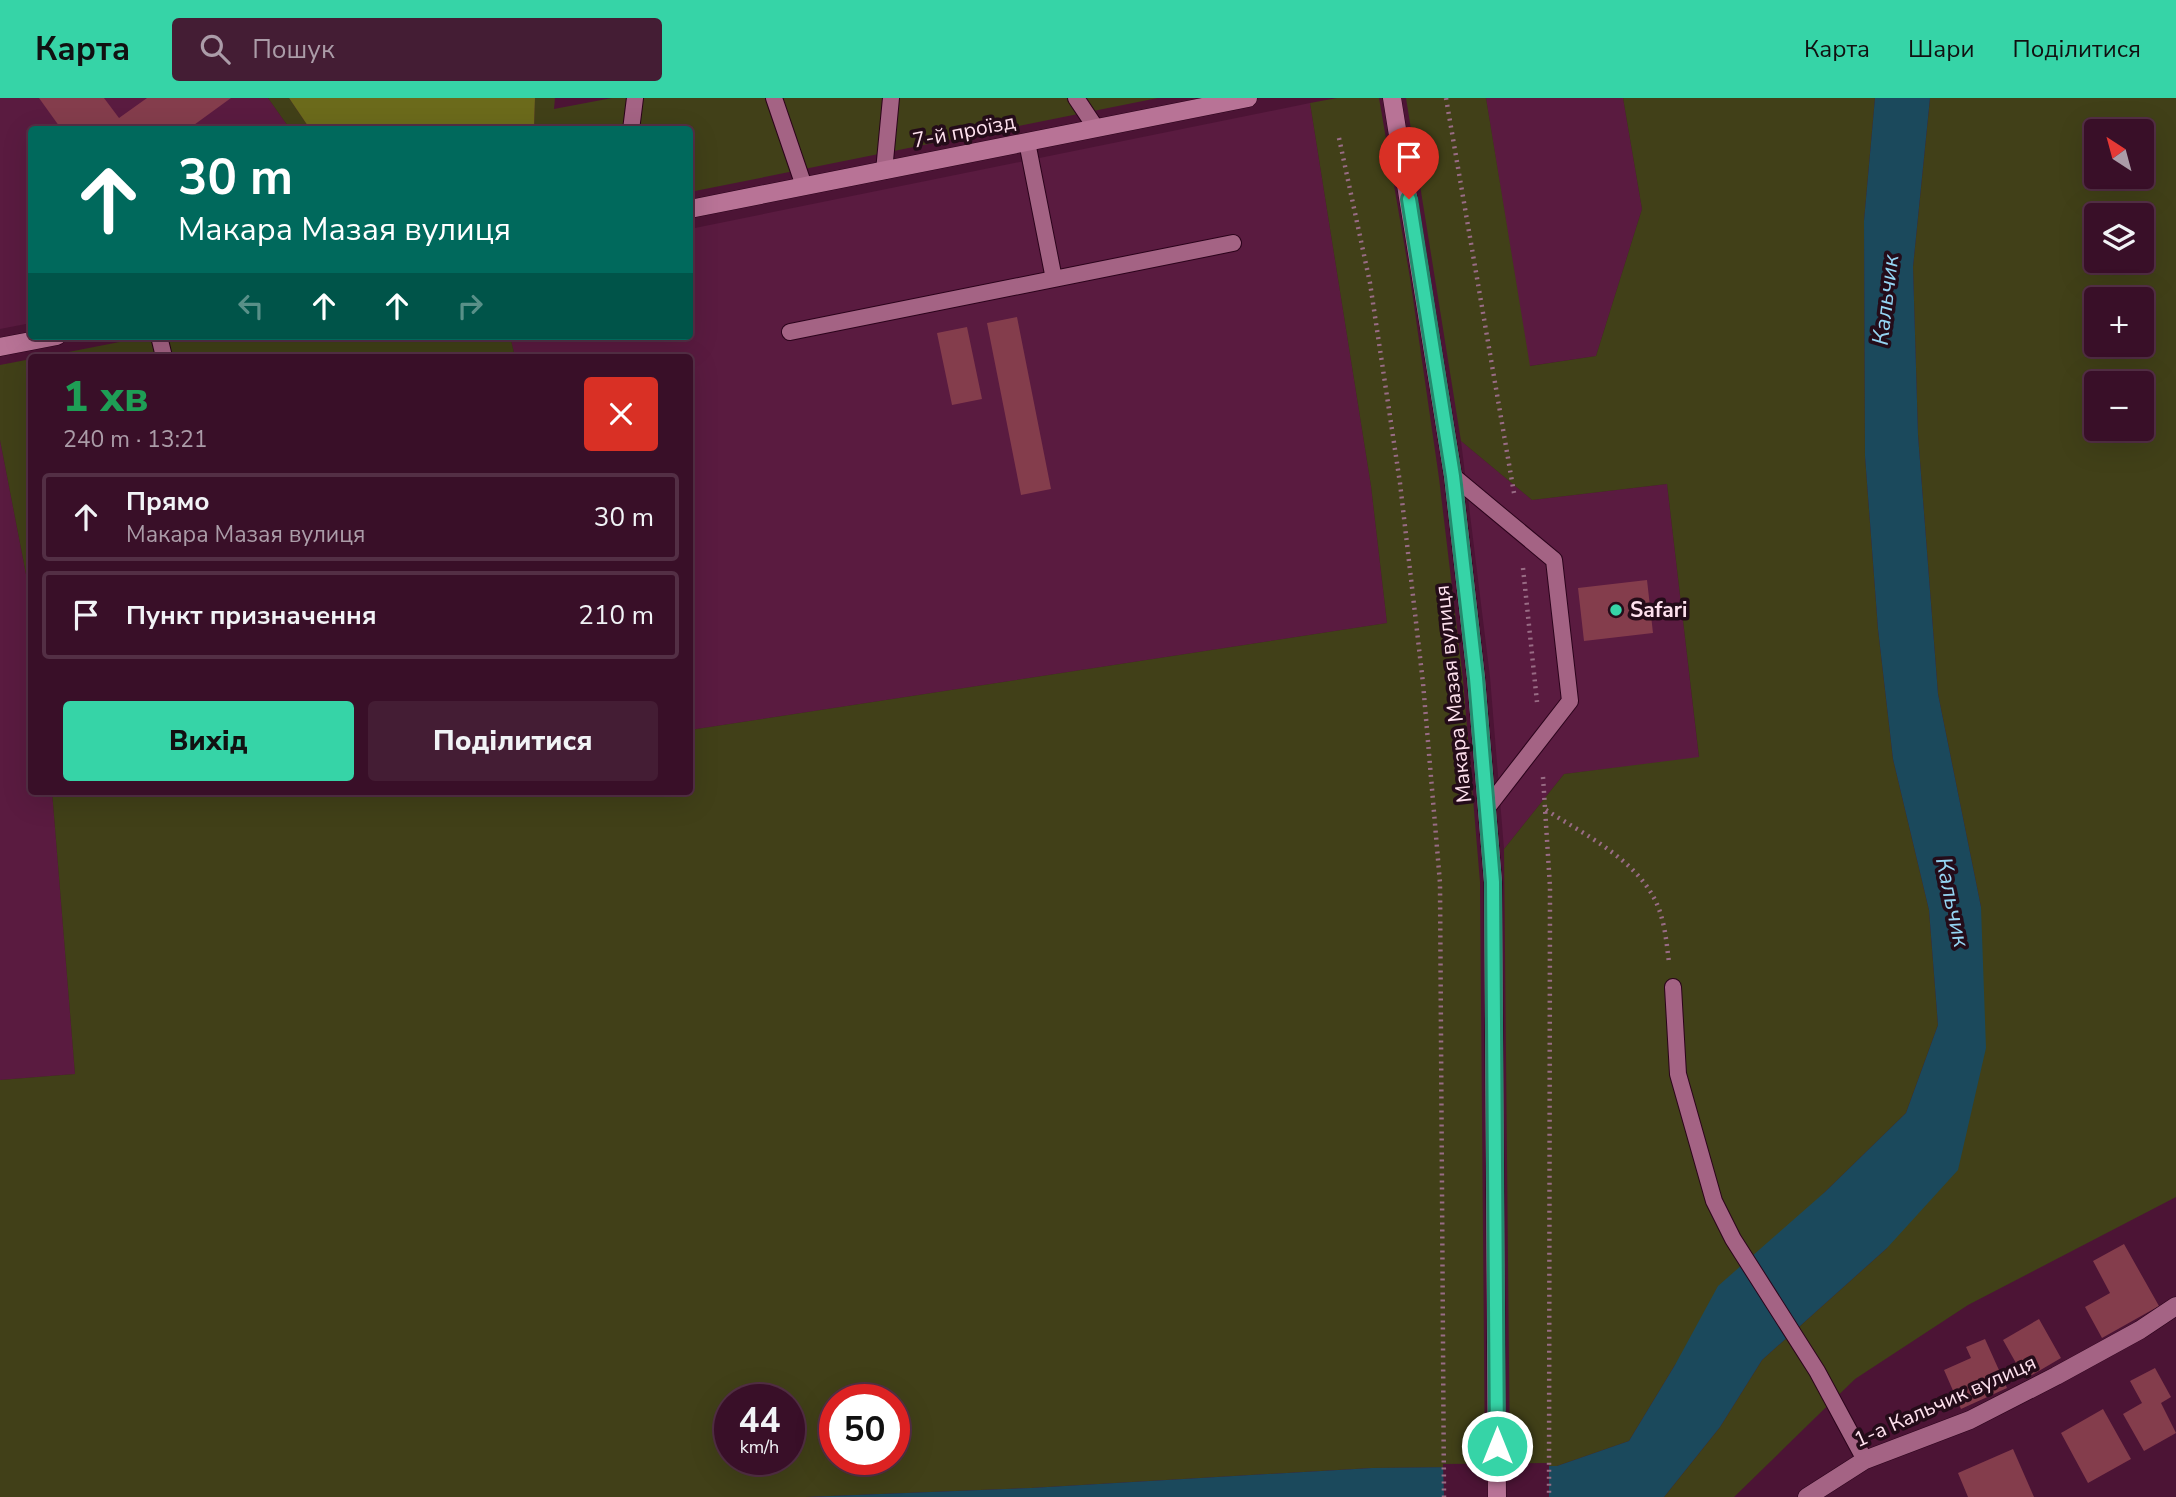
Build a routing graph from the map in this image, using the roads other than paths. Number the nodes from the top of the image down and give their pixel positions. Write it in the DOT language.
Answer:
graph roads {
  1 [pos="635,98"];
  2 [pos="774,98"];
  3 [pos="891,98"];
  4 [pos="1076,98"];
  5 [pos="1248,98"];
  6 [pos="1392,98"];
  7 [pos="632,126"];
  8 [pos="1096,128"];
  9 [pos="1027,142"];
  10 [pos="884,171"];
  11 [pos="804,186"];
  12 [pos="693,208"];
  13 [pos="1234,243"];
  14 [pos="1054,279"];
  15 [pos="790,332"];
  16 [pos="38,340"];
  17 [pos="0,348"];
  18 [pos="1453,476"];
  19 [pos="1487,808"];
  20 [pos="1674,987"];
  21 [pos="2176,1306"];
  22 [pos="1866,1460"];
  23 [pos="1497,1497"];
  24 [pos="1807,1497"];
  1 -- 7 [label="lane"];
  2 -- 11 [label="lane"];
  3 -- 10 [label="lane"];
  4 -- 8 [label="lane"];
  5 -- 8 [label="main road, 7-й проїзд"];
  6 -- 18 [label="main road, Макара Мазая вулиця"];
  8 -- 9 [label="main road, 7-й проїзд"];
  9 -- 10 [label="main road, 7-й проїзд"];
  9 -- 14 [label="lane"];
  10 -- 11 [label="main road, 7-й проїзд"];
  11 -- 12 [label="main road, 7-й проїзд"];
  13 -- 14 [label="lane"];
  14 -- 15 [label="lane"];
  16 -- 17 [label="main road"];
  18 -- 19 [label="main road, Макара Мазая вулиця"];
  18 -- 19 [label="lane"];
  19 -- 23 [label="main road, Макара Мазая вулиця"];
  20 -- 22 [label="lane"];
  21 -- 22 [label="street, 1-а Кальчик вулиця"];
  22 -- 24 [label="street, 1-а Кальчик вулиця"];
}
